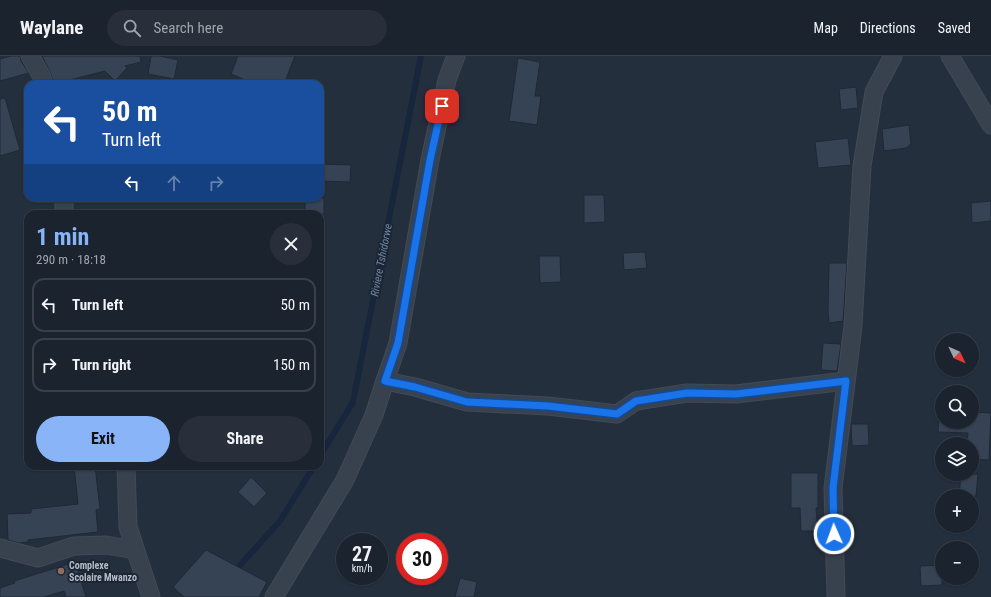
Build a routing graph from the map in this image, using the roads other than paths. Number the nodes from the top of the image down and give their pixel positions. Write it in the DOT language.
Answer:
graph roads {
  1 [pos="30,56"];
  2 [pos="456,56"];
  3 [pos="893,56"];
  4 [pos="950,56"];
  5 [pos="43,80"];
  6 [pos="991,125"];
  7 [pos="385,381"];
  8 [pos="846,381"];
  9 [pos="126,470"];
  10 [pos="0,548"];
  11 [pos="135,550"];
  12 [pos="151,597"];
  13 [pos="274,597"];
  14 [pos="836,597"];
  1 -- 5 [label="street"];
  2 -- 7 [label="street"];
  3 -- 8 [label="street"];
  4 -- 6 [label="street"];
  7 -- 8 [label="street"];
  7 -- 13 [label="street"];
  8 -- 14 [label="street"];
  9 -- 11 [label="street"];
  10 -- 11 [label="street"];
  11 -- 12 [label="street"];
}
